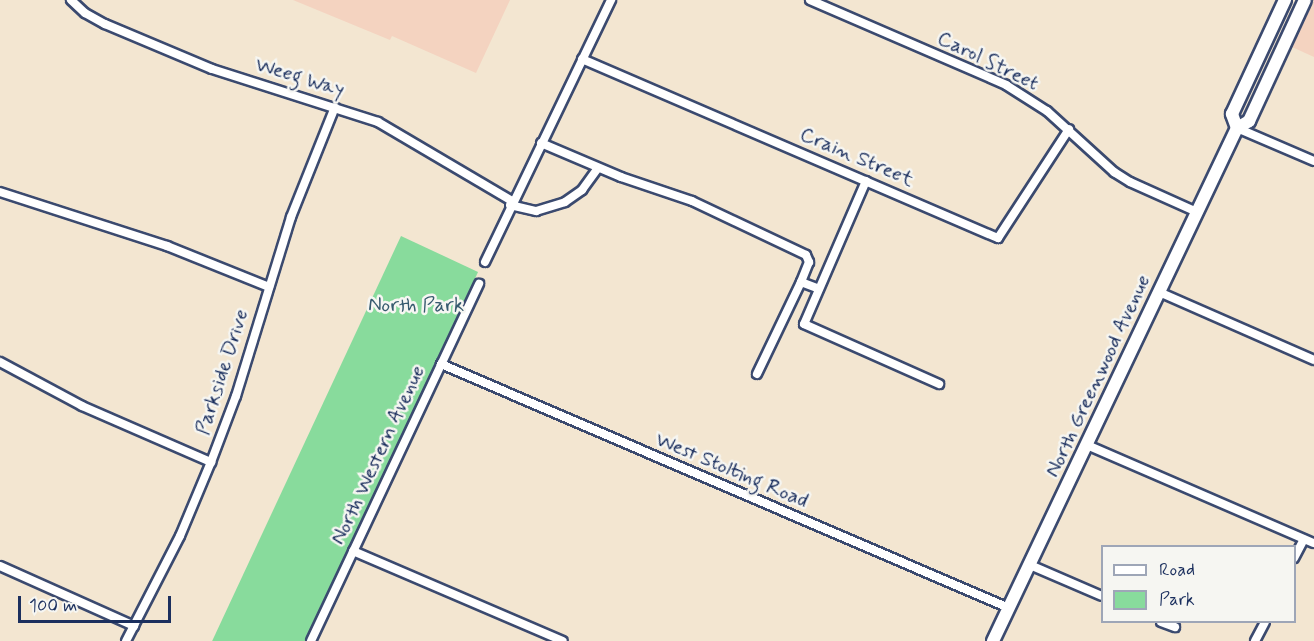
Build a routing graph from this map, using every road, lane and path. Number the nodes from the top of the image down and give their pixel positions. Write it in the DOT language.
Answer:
graph roads {
  1 [pos="71,0"];
  2 [pos="611,0"];
  3 [pos="810,0"];
  4 [pos="1285,0"];
  5 [pos="1305,0"];
  6 [pos="582,59"];
  7 [pos="335,107"];
  8 [pos="1237,128"];
  9 [pos="1069,129"];
  10 [pos="541,143"];
  11 [pos="1314,161"];
  12 [pos="598,168"];
  13 [pos="866,181"];
  14 [pos="0,192"];
  15 [pos="511,203"];
  16 [pos="1197,212"];
  17 [pos="485,262"];
  18 [pos="801,282"];
  19 [pos="479,284"];
  20 [pos="268,287"];
  21 [pos="819,289"];
  22 [pos="1159,292"];
  23 [pos="1314,360"];
  24 [pos="0,362"];
  25 [pos="441,364"];
  26 [pos="758,374"];
  27 [pos="939,384"];
  28 [pos="1086,445"];
  29 [pos="210,462"];
  30 [pos="1304,538"];
  31 [pos="1314,543"];
  32 [pos="353,551"];
  33 [pos="1296,554"];
  34 [pos="1030,565"];
  35 [pos="0,567"];
  36 [pos="1101,596"];
  37 [pos="1009,608"];
  38 [pos="1166,623"];
  39 [pos="1263,623"];
  40 [pos="134,626"];
  41 [pos="1175,627"];
  42 [pos="126,641"];
  43 [pos="311,641"];
  44 [pos="563,641"];
  45 [pos="993,641"];
  46 [pos="1255,641"];
  1 -- 7 [label="street, Weeg Way"];
  2 -- 6 [label="street"];
  3 -- 9 [label="street, Carol Street"];
  4 -- 8 [label="main road, North Greenwood Avenue"];
  5 -- 8 [label="main road, North Greenwood Avenue"];
  6 -- 10 [label="street"];
  6 -- 13 [label="street, Crain Street"];
  7 -- 15 [label="street, Weeg Way"];
  7 -- 20 [label="street, Parkside Drive"];
  8 -- 11 [label="street"];
  8 -- 16 [label="main road, North Greenwood Avenue"];
  9 -- 13 [label="street, Crain Street"];
  9 -- 16 [label="street, Carol Street"];
  10 -- 12 [label="street"];
  10 -- 15 [label="street"];
  12 -- 15 [label="street"];
  12 -- 18 [label="street"];
  13 -- 21 [label="street"];
  14 -- 20 [label="street"];
  15 -- 17 [label="street"];
  16 -- 22 [label="main road, North Greenwood Avenue"];
  18 -- 21 [label="street"];
  18 -- 26 [label="street"];
  19 -- 25 [label="street, North Western Avenue"];
  20 -- 29 [label="street, Parkside Drive"];
  21 -- 27 [label="street"];
  22 -- 23 [label="street"];
  22 -- 28 [label="main road, North Greenwood Avenue"];
  24 -- 29 [label="street"];
  25 -- 32 [label="street, North Western Avenue"];
  25 -- 37 [label="street, West Stolting Road"];
  28 -- 30 [label="street"];
  28 -- 34 [label="main road, North Greenwood Avenue"];
  29 -- 40 [label="street, Parkside Drive"];
  30 -- 31 [label="street"];
  30 -- 33 [label="street"];
  32 -- 43 [label="street, North Western Avenue"];
  32 -- 44 [label="street"];
  34 -- 36 [label="street"];
  34 -- 37 [label="main road, North Greenwood Avenue"];
  35 -- 40 [label="street"];
  37 -- 45 [label="main road, North Greenwood Avenue"];
  38 -- 41 [label="street"];
  39 -- 46 [label="street"];
  40 -- 42 [label="street, Parkside Drive"];
}
